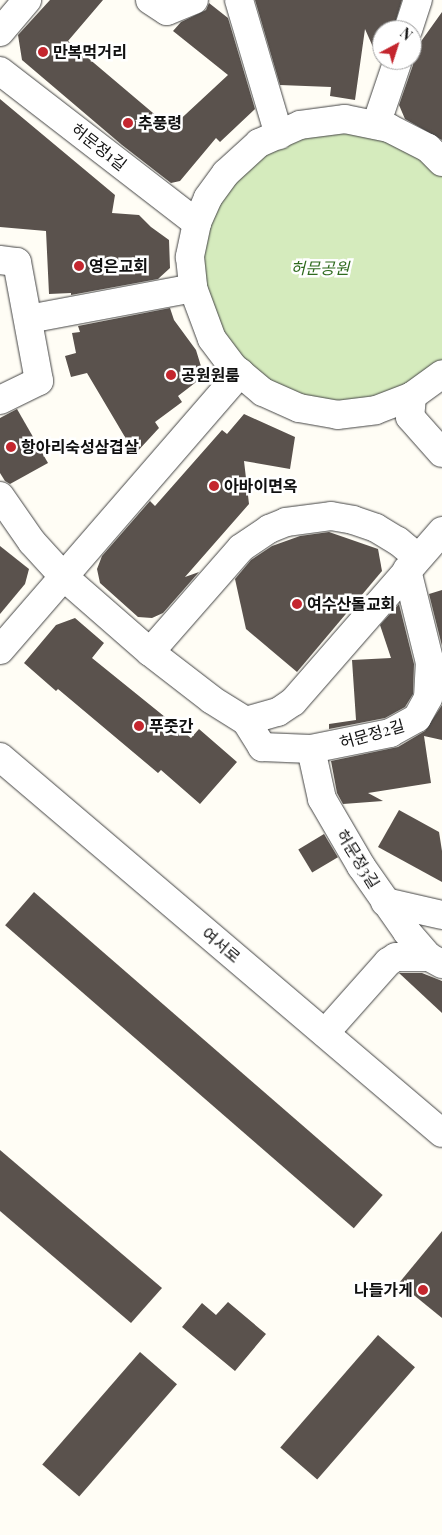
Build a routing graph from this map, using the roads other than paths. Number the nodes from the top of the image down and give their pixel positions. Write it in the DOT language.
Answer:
graph roads {
  1 [pos="27,0"];
  2 [pos="150,0"];
  3 [pos="194,0"];
  4 [pos="239,0"];
  5 [pos="418,0"];
  6 [pos="411,20"];
  7 [pos="0,32"];
  8 [pos="395,70"];
  9 [pos="0,71"];
  10 [pos="376,125"];
  11 [pos="279,135"];
  12 [pos="442,162"];
  13 [pos="197,223"];
  14 [pos="0,260"];
  15 [pos="193,288"];
  16 [pos="29,319"];
  17 [pos="240,373"];
  18 [pos="442,374"];
  19 [pos="412,396"];
  20 [pos="0,400"];
  21 [pos="442,453"];
  22 [pos="0,496"];
  23 [pos="442,530"];
  24 [pos="412,564"];
  25 [pos="64,577"];
  26 [pos="0,650"];
  27 [pos="150,652"];
  28 [pos="246,721"];
  29 [pos="311,749"];
  30 [pos="0,757"];
  31 [pos="385,902"];
  32 [pos="442,915"];
  33 [pos="436,960"];
  34 [pos="325,1033"];
  35 [pos="442,1133"];
  1 -- 7 [label="street"];
  2 -- 3 [label="street"];
  4 -- 11 [label="street"];
  5 -- 6 [label="street"];
  8 -- 10 [label="street"];
  9 -- 13 [label="street, 허문정1길"];
  10 -- 11 [label="street"];
  10 -- 12 [label="street"];
  11 -- 13 [label="street"];
  13 -- 15 [label="street"];
  14 -- 16 [label="street"];
  15 -- 16 [label="street"];
  15 -- 17 [label="street"];
  16 -- 20 [label="street"];
  17 -- 19 [label="street"];
  17 -- 25 [label="street"];
  18 -- 19 [label="street"];
  19 -- 21 [label="street"];
  22 -- 25 [label="street, 허문정2길"];
  23 -- 24 [label="street"];
  24 -- 27 [label="street"];
  24 -- 28 [label="street"];
  24 -- 29 [label="street, 허문정2길"];
  25 -- 26 [label="street"];
  25 -- 27 [label="street, 허문정2길"];
  27 -- 28 [label="street, 허문정2길"];
  28 -- 29 [label="street, 허문정2길"];
  29 -- 31 [label="street, 허문정3길"];
  30 -- 34 [label="street, 여서로"];
  31 -- 32 [label="street"];
  31 -- 33 [label="street, 허문정3길"];
  33 -- 34 [label="street, 허문정3길"];
  34 -- 35 [label="street, 여서로"];
}
